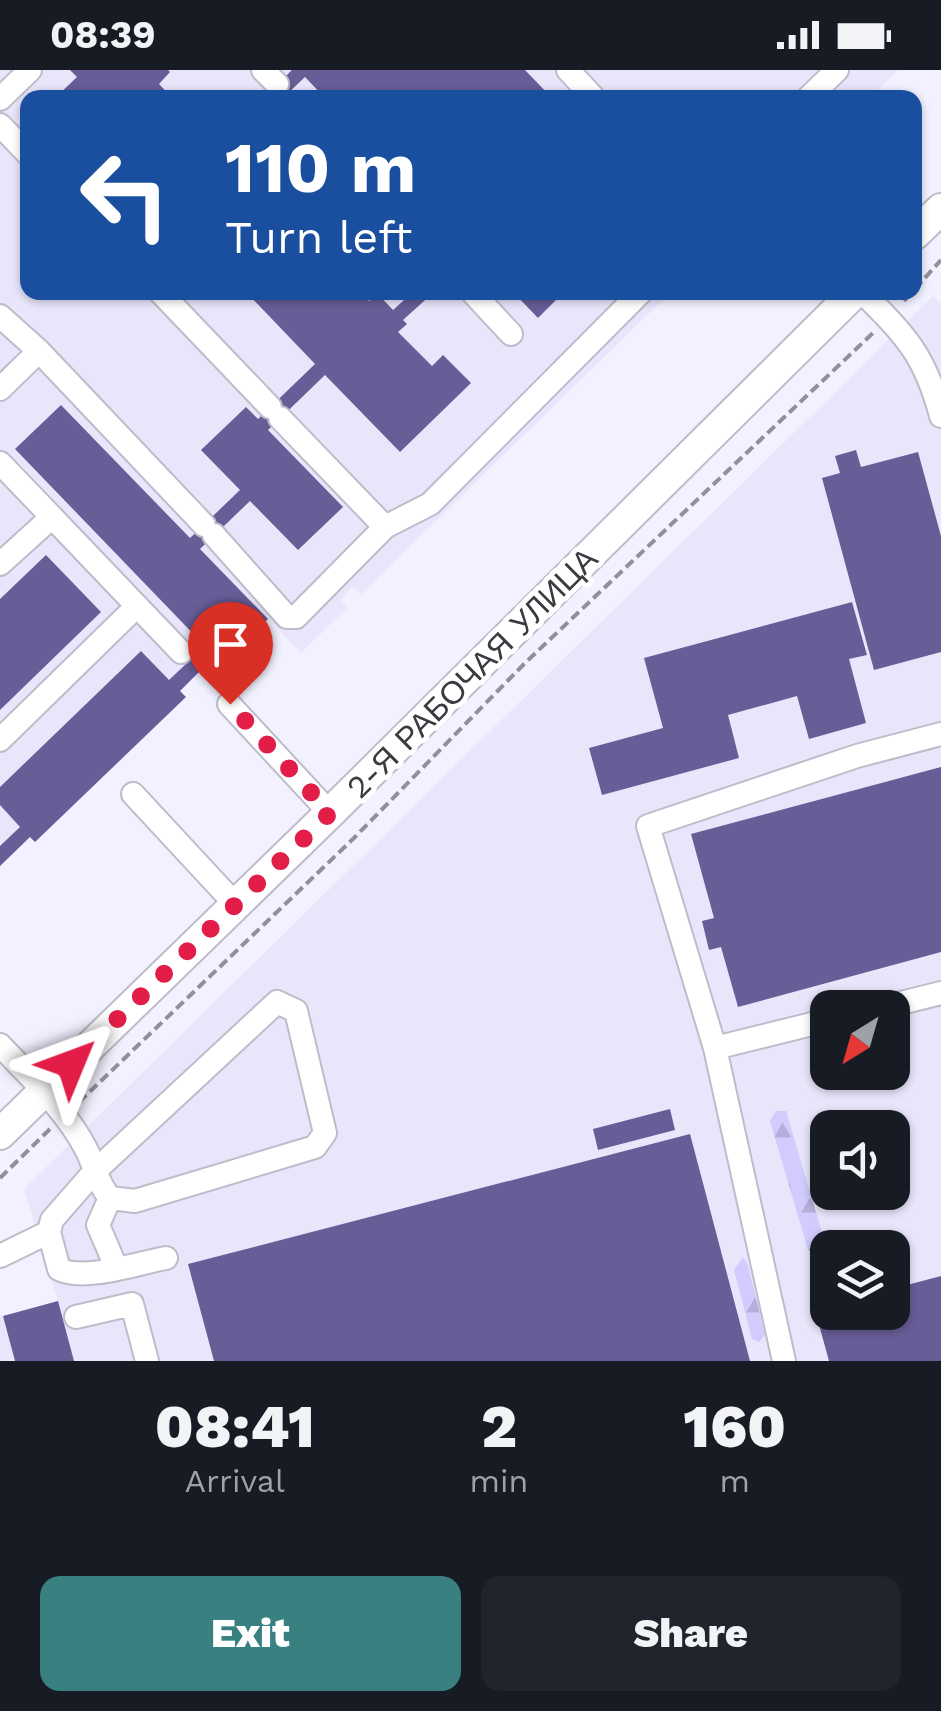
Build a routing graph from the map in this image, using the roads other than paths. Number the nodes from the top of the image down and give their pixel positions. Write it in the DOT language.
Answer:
graph roads {
  1 [pos="30,70"];
  2 [pos="568,70"];
  3 [pos="837,70"];
  4 [pos="587,90"];
  5 [pos="816,90"];
  6 [pos="0,98"];
  7 [pos="0,125"];
  8 [pos="20,146"];
  9 [pos="941,208"];
  10 [pos="922,227"];
  11 [pos="168,300"];
  12 [pos="479,300"];
  13 [pos="634,300"];
  14 [pos="851,300"];
  15 [pos="868,300"];
  16 [pos="0,316"];
  17 [pos="511,334"];
  18 [pos="39,351"];
  19 [pos="0,388"];
  20 [pos="941,416"];
  21 [pos="0,463"];
  22 [pos="52,516"];
  23 [pos="385,527"];
  24 [pos="0,564"];
  25 [pos="136,606"];
  26 [pos="181,652"];
  27 [pos="230,704"];
  28 [pos="941,734"];
  29 [pos="0,740"];
  30 [pos="133,794"];
  31 [pos="330,813"];
  32 [pos="236,905"];
  33 [pos="941,993"];
  34 [pos="910,1001"];
  35 [pos="810,1024"];
  36 [pos="0,1046"];
  37 [pos="714,1048"];
  38 [pos="44,1091"];
  39 [pos="0,1134"];
  40 [pos="94,1172"];
  41 [pos="110,1198"];
  42 [pos="48,1232"];
  43 [pos="0,1256"];
  44 [pos="166,1258"];
  45 [pos="116,1267"];
  46 [pos="76,1317"];
  47 [pos="147,1361"];
  48 [pos="784,1361"];
  1 -- 6 [label="lane"];
  2 -- 4 [label="lane"];
  3 -- 5 [label="lane"];
  7 -- 8 [label="lane"];
  9 -- 10 [label="main road"];
  11 -- 23 [label="lane"];
  12 -- 17 [label="lane"];
  13 -- 23 [label="lane"];
  14 -- 31 [label="main road, 2-Я РАБОЧАЯ УЛИЦА"];
  15 -- 20 [label="lane"];
  16 -- 18 [label="lane"];
  18 -- 19 [label="lane"];
  18 -- 23 [label="lane"];
  21 -- 22 [label="lane"];
  22 -- 24 [label="lane"];
  22 -- 25 [label="lane"];
  25 -- 26 [label="lane"];
  25 -- 29 [label="lane"];
  27 -- 31 [label="lane"];
  28 -- 37 [label="lane"];
  30 -- 32 [label="lane"];
  31 -- 32 [label="main road, 2-Я РАБОЧАЯ УЛИЦА"];
  32 -- 38 [label="main road, 2-Я РАБОЧАЯ УЛИЦА"];
  33 -- 34 [label="lane"];
  35 -- 37 [label="lane"];
  36 -- 38 [label="lane"];
  37 -- 48 [label="lane"];
  38 -- 39 [label="main road, 2-Я РАБОЧАЯ УЛИЦА"];
  38 -- 40 [label="lane"];
  40 -- 41 [label="lane"];
  40 -- 41 [label="lane"];
  40 -- 42 [label="lane"];
  41 -- 45 [label="lane"];
  42 -- 43 [label="lane"];
  42 -- 45 [label="lane"];
  44 -- 45 [label="lane"];
  46 -- 47 [label="lane"];
}
